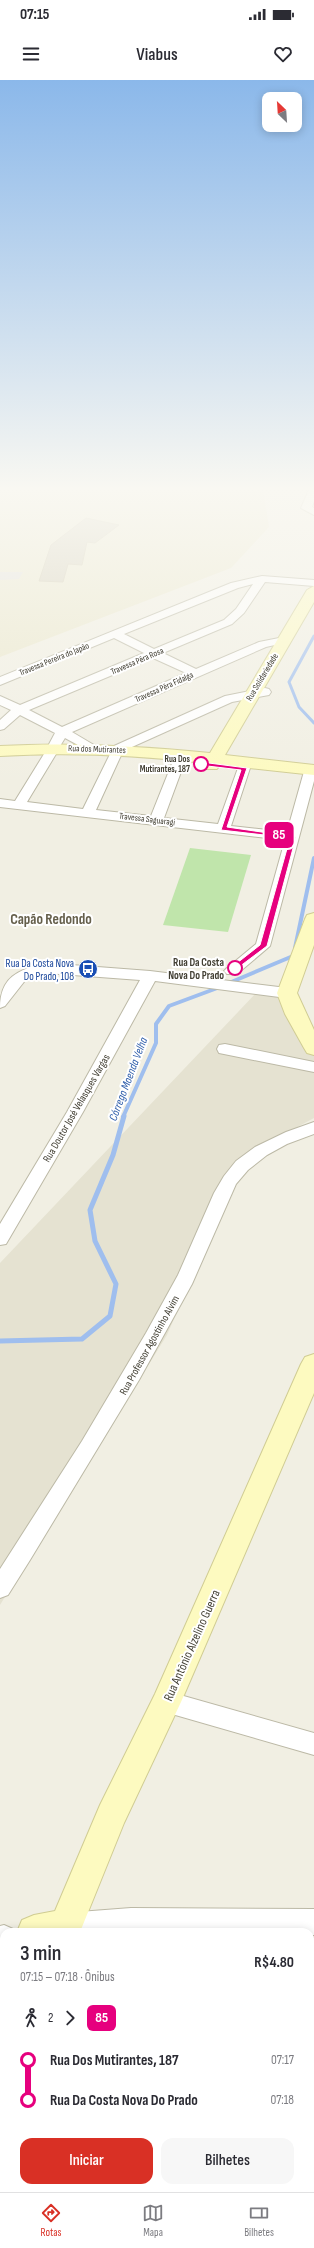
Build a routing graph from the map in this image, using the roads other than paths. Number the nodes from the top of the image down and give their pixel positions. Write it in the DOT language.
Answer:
graph roads {
  1 [pos="225,589"];
  2 [pos="255,589"];
  3 [pos="314,590"];
  4 [pos="314,608"];
  5 [pos="114,634"];
  6 [pos="284,640"];
  7 [pos="154,654"];
  8 [pos="194,673"];
  9 [pos="0,681"];
  10 [pos="259,693"];
  11 [pos="0,700"];
  12 [pos="19,710"];
  13 [pos="0,726"];
  14 [pos="62,732"];
  15 [pos="93,748"];
  16 [pos="0,751"];
  17 [pos="52,751"];
  18 [pos="116,752"];
  19 [pos="0,757"];
  20 [pos="179,761"];
  21 [pos="218,763"];
  22 [pos="244,768"];
  23 [pos="312,774"];
  24 [pos="0,803"];
  25 [pos="19,805"];
  26 [pos="88,812"];
  27 [pos="156,821"];
  28 [pos="224,829"];
  29 [pos="293,837"];
  30 [pos="314,919"];
  31 [pos="232,970"];
  32 [pos="150,976"];
  33 [pos="287,993"];
  34 [pos="1,1001"];
  35 [pos="314,1048"];
  36 [pos="225,1049"];
  37 [pos="314,1067"];
  38 [pos="314,1128"];
  39 [pos="0,1239"];
  40 [pos="314,1364"];
  41 [pos="0,1588"];
  42 [pos="166,1702"];
  43 [pos="314,1744"];
  44 [pos="314,1922"];
  45 [pos="66,1926"];
  46 [pos="55,1928"];
  1 -- 5 [label="street, Travessa Pereira do Japão"];
  2 -- 7 [label="street, Travessa Pêra Rosa"];
  3 -- 6 [label="main road, Rua Solidariedade"];
  4 -- 10 [label="main road, Rua Solidariedade"];
  5 -- 7 [label="street"];
  5 -- 9 [label="street, Travessa Pereira do Japão"];
  6 -- 8 [label="street, Travessa Pêra Fidalga"];
  6 -- 10 [label="main road, Rua Solidariedade"];
  7 -- 8 [label="street"];
  7 -- 12 [label="street, Travessa Pêra Rosa"];
  8 -- 14 [label="street, Travessa Pêra Fidalga"];
  10 -- 18 [label="street"];
  10 -- 21 [label="main road, Rua Solidariedade"];
  11 -- 12 [label="street"];
  12 -- 13 [label="street, Travessa Pêra Rosa"];
  12 -- 14 [label="street"];
  14 -- 15 [label="street"];
  14 -- 17 [label="street"];
  15 -- 17 [label="main road, Rua dos Mutirantes"];
  15 -- 18 [label="main road, Rua dos Mutirantes"];
  16 -- 17 [label="main road, Rua dos Mutirantes"];
  17 -- 18 [label="main road, Rua dos Mutirantes"];
  17 -- 19 [label="main road, Rua dos Mutirantes"];
  17 -- 25 [label="street"];
  18 -- 20 [label="main road, Rua dos Mutirantes"];
  18 -- 21 [label="main road, Rua dos Mutirantes"];
  18 -- 26 [label="street"];
  20 -- 21 [label="main road, Rua dos Mutirantes"];
  20 -- 27 [label="street"];
  21 -- 22 [label="main road, Rua dos Mutirantes"];
  21 -- 23 [label="main road, Rua dos Mutirantes"];
  22 -- 23 [label="main road, Rua dos Mutirantes"];
  22 -- 28 [label="street"];
  23 -- 29 [label="street"];
  24 -- 25 [label="street, Travessa Saguaragi"];
  25 -- 26 [label="street, Travessa Saguaragi"];
  26 -- 27 [label="street, Travessa Saguaragi"];
  27 -- 28 [label="street, Travessa Saguaragi"];
  28 -- 29 [label="street, Travessa Saguaragi"];
  29 -- 31 [label="street"];
  30 -- 33 [label="main road"];
  32 -- 33 [label="street"];
  32 -- 34 [label="street"];
  32 -- 39 [label="street, Rua Doutor José Velasques Vargas"];
  33 -- 35 [label="main road"];
  36 -- 37 [label="street"];
  38 -- 41 [label="street, Rua Professor Agostinho Alvim"];
  40 -- 42 [label="main road, Rua Antônio Alzelino Guerra"];
  42 -- 43 [label="street"];
  42 -- 45 [label="main road, Rua Antônio Alzelino Guerra"];
  44 -- 45 [label="street"];
  45 -- 46 [label="main road"];
}
